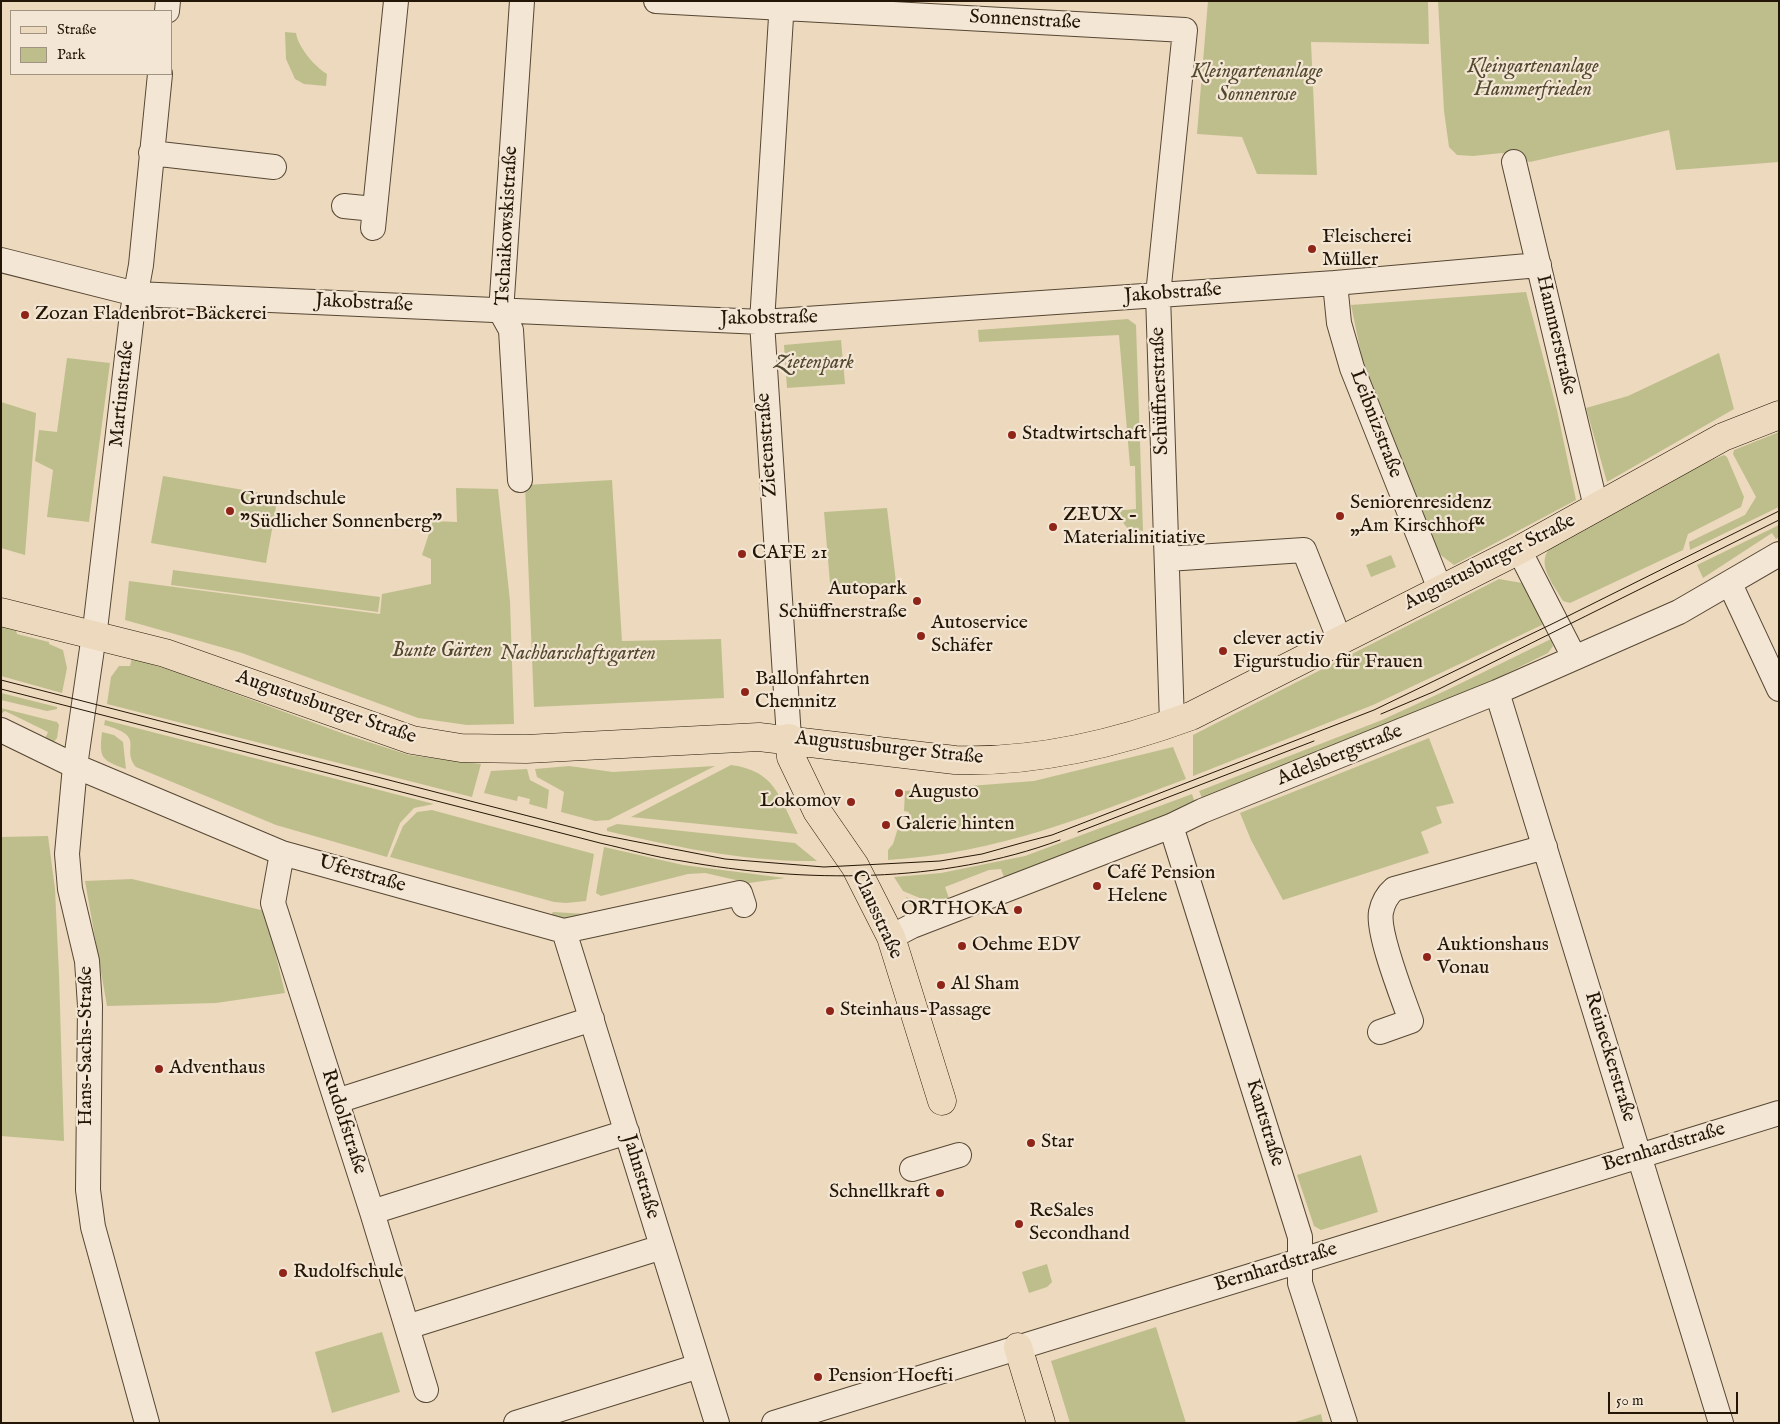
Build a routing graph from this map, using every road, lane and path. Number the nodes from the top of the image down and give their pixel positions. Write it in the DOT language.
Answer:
graph roads {
  1 [pos="396,1"];
  2 [pos="522,1"];
  3 [pos="656,1"];
  4 [pos="782,4"];
  5 [pos="1185,30"];
  6 [pos="160,75"];
  7 [pos="151,153"];
  8 [pos="1514,162"];
  9 [pos="274,167"];
  10 [pos="344,206"];
  11 [pos="1,260"];
  12 [pos="1539,265"];
  13 [pos="1335,282"];
  14 [pos="136,294"];
  15 [pos="1158,295"];
  16 [pos="501,312"];
  17 [pos="762,322"];
  18 [pos="1779,415"];
  19 [pos="520,480"];
  20 [pos="1596,508"];
  21 [pos="1519,550"];
  22 [pos="1779,554"];
  23 [pos="1167,559"];
  24 [pos="1730,584"];
  25 [pos="1440,589"];
  26 [pos="1,612"];
  27 [pos="93,635"];
  28 [pos="1340,641"];
  29 [pos="1574,657"];
  30 [pos="1779,689"];
  31 [pos="1497,692"];
  32 [pos="1172,723"];
  33 [pos="1,730"];
  34 [pos="789,738"];
  35 [pos="75,766"];
  36 [pos="1171,826"];
  37 [pos="1545,847"];
  38 [pos="282,853"];
  39 [pos="742,899"];
  40 [pos="564,931"];
  41 [pos="902,931"];
  42 [pos="592,1020"];
  43 [pos="1380,1032"];
  44 [pos="337,1101"];
  45 [pos="942,1102"];
  46 [pos="1779,1113"];
  47 [pos="626,1132"];
  48 [pos="959,1155"];
  49 [pos="1639,1156"];
  50 [pos="912,1169"];
  51 [pos="372,1212"];
  52 [pos="662,1247"];
  53 [pos="1300,1260"];
  54 [pos="407,1327"];
  55 [pos="1018,1347"];
  56 [pos="699,1366"];
  57 [pos="426,1390"];
  58 [pos="147,1423"];
  59 [pos="516,1423"];
  60 [pos="717,1423"];
  61 [pos="774,1423"];
  62 [pos="1041,1423"];
  63 [pos="1345,1423"];
  64 [pos="1721,1423"];
  1 -- 10 [label="street"];
  2 -- 16 [label="street, Tschaikowskistraße"];
  3 -- 4 [label="street, Sonnenstraße"];
  4 -- 5 [label="street, Sonnenstraße"];
  4 -- 17 [label="street, Zietenstraße"];
  5 -- 15 [label="street, Schüffnerstraße"];
  6 -- 7 [label="street, Martinstraße"];
  7 -- 9 [label="street"];
  7 -- 14 [label="street, Martinstraße"];
  8 -- 12 [label="street, Hammerstraße"];
  11 -- 14 [label="street, Jakobstraße"];
  12 -- 13 [label="street, Jakobstraße"];
  12 -- 20 [label="street, Hammerstraße"];
  13 -- 15 [label="street, Jakobstraße"];
  13 -- 25 [label="street, Leibnizstraße"];
  14 -- 16 [label="street, Jakobstraße"];
  14 -- 27 [label="street, Martinstraße"];
  15 -- 17 [label="street, Jakobstraße"];
  15 -- 23 [label="street, Schüffnerstraße"];
  16 -- 17 [label="street, Jakobstraße"];
  16 -- 19 [label="street, Tschaikowskistraße"];
  17 -- 34 [label="street, Zietenstraße"];
  18 -- 20 [label="main road, Augustusburger Straße"];
  20 -- 21 [label="main road, Augustusburger Straße"];
  21 -- 25 [label="main road, Augustusburger Straße"];
  21 -- 29 [label="street"];
  22 -- 24 [label="street, Adelsbergstraße"];
  23 -- 28 [label="street"];
  23 -- 32 [label="street, Schüffnerstraße"];
  24 -- 29 [label="street, Adelsbergstraße"];
  24 -- 30 [label="street"];
  25 -- 28 [label="main road, Augustusburger Straße"];
  26 -- 27 [label="main road, Augustusburger Straße"];
  27 -- 34 [label="main road, Augustusburger Straße"];
  27 -- 35 [label="street, Hans-Sachs-Straße"];
  28 -- 32 [label="main road, Augustusburger Straße"];
  29 -- 31 [label="street, Adelsbergstraße"];
  31 -- 36 [label="street, Adelsbergstraße"];
  31 -- 37 [label="street, Reineckerstraße"];
  32 -- 34 [label="main road, Augustusburger Straße"];
  33 -- 35 [label="street, Uferstraße"];
  34 -- 41 [label="main road, Clausstraße"];
  35 -- 38 [label="street, Uferstraße"];
  35 -- 58 [label="street, Hans-Sachs-Straße"];
  36 -- 41 [label="street, Adelsbergstraße"];
  36 -- 53 [label="street, Kantstraße"];
  37 -- 43 [label="street"];
  37 -- 49 [label="street, Reineckerstraße"];
  38 -- 40 [label="street, Uferstraße"];
  38 -- 44 [label="street, Rudolfstraße"];
  39 -- 40 [label="street, Uferstraße"];
  40 -- 42 [label="street, Jahnstraße"];
  41 -- 45 [label="main road, Clausstraße"];
  42 -- 44 [label="street"];
  42 -- 47 [label="street, Jahnstraße"];
  44 -- 51 [label="street, Rudolfstraße"];
  46 -- 49 [label="street, Bernhardstraße"];
  47 -- 51 [label="street"];
  47 -- 52 [label="street, Jahnstraße"];
  48 -- 50 [label="street"];
  49 -- 53 [label="street, Bernhardstraße"];
  49 -- 64 [label="street, Reineckerstraße"];
  51 -- 54 [label="street, Rudolfstraße"];
  52 -- 54 [label="street"];
  52 -- 56 [label="street, Jahnstraße"];
  53 -- 55 [label="street, Bernhardstraße"];
  53 -- 63 [label="street, Kantstraße"];
  54 -- 57 [label="street, Rudolfstraße"];
  55 -- 61 [label="street, Bernhardstraße"];
  55 -- 62 [label="main road"];
  56 -- 59 [label="street"];
  56 -- 60 [label="street, Jahnstraße"];
}
